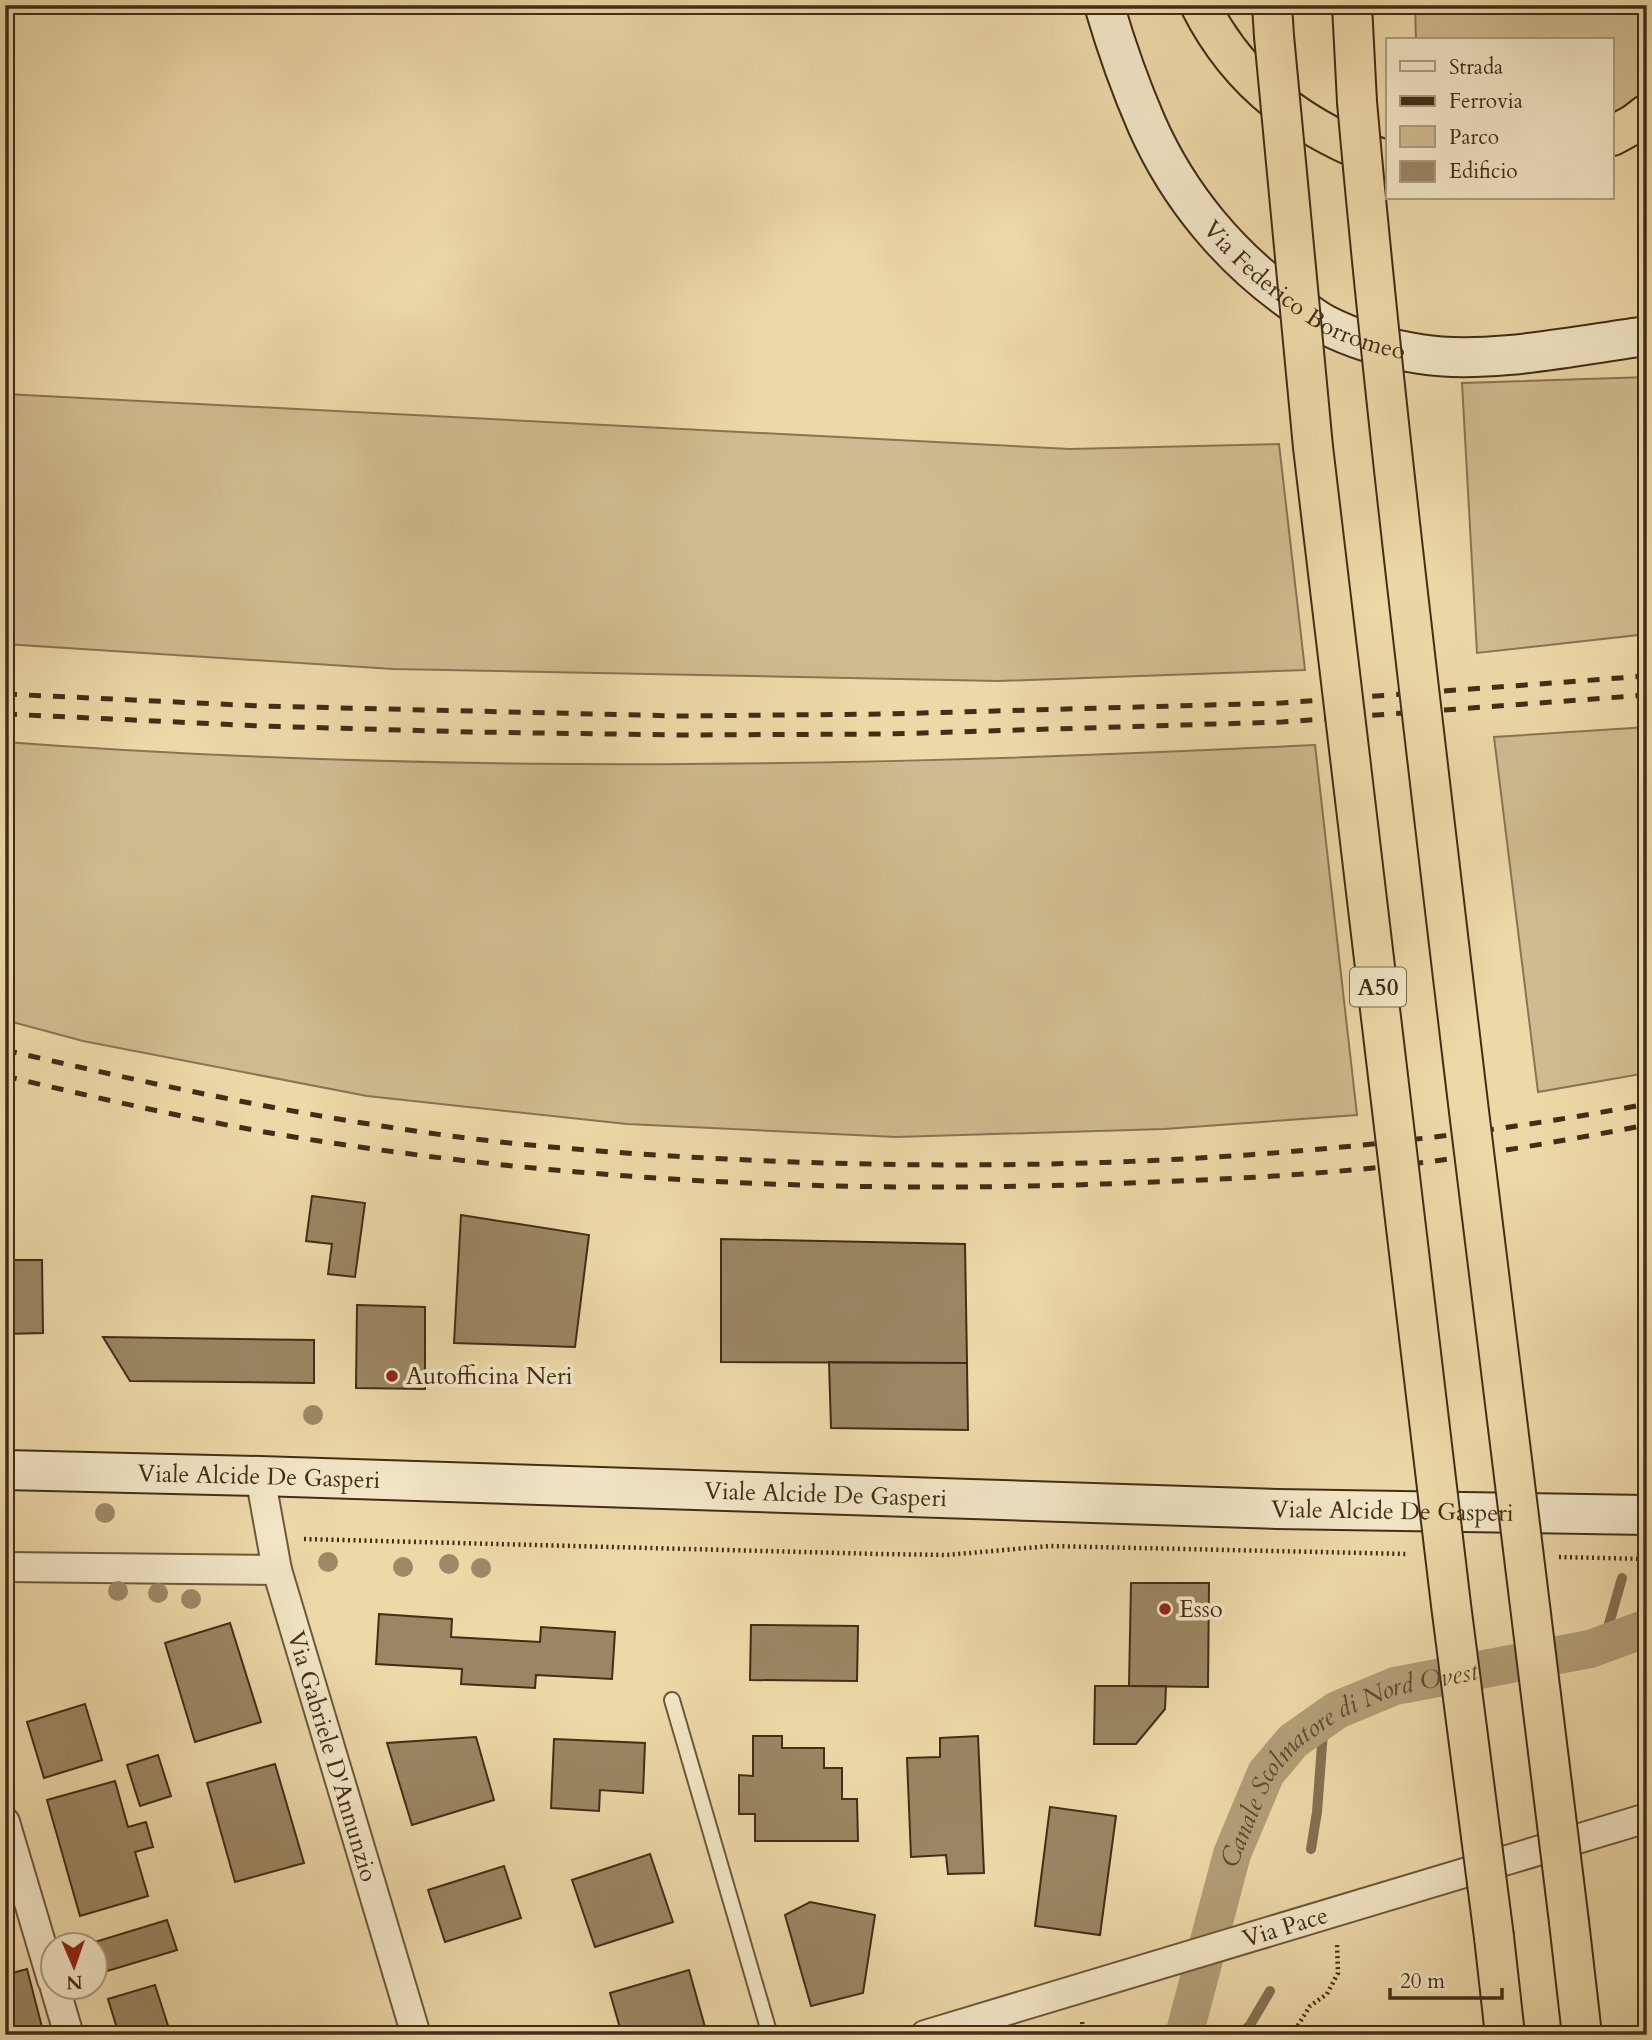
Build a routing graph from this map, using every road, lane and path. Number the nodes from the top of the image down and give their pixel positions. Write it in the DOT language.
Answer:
graph roads {
  1 [pos="1104,5"];
  2 [pos="1200,5"];
  3 [pos="1352,5"];
  4 [pos="1273,21"];
  5 [pos="1647,114"];
  6 [pos="1614,135"];
  7 [pos="1386,160"];
  8 [pos="1647,336"];
  9 [pos="5,1471"];
  10 [pos="260,1476"];
  11 [pos="1647,1515"];
  12 [pos="270,1539"];
  13 [pos="1413,1554"];
  14 [pos="1550,1557"];
  15 [pos="1647,1559"];
  16 [pos="5,1567"];
  17 [pos="277,1570"];
  18 [pos="673,1700"];
  19 [pos="1647,1818"];
  20 [pos="5,1822"];
  21 [pos="1333,1912"];
  22 [pos="38,1933"];
  23 [pos="59,2002"];
  24 [pos="69,2035"];
  25 [pos="416,2035"];
  26 [pos="770,2035"];
  27 [pos="925,2035"];
  28 [pos="1292,2035"];
  29 [pos="1505,2035"];
  30 [pos="1583,2035"];
  1 -- 8 [label="street, Via Federico Borromeo"];
  2 -- 7 [label="highway"];
  3 -- 30 [label="highway, bridge"];
  4 -- 29 [label="highway, A50, bridge"];
  5 -- 6 [label="highway"];
  9 -- 10 [label="street, Viale Alcide De Gasperi"];
  10 -- 11 [label="street, Viale Alcide De Gasperi"];
  10 -- 12 [label="street, Via Gabriele D'Annunzio"];
  12 -- 13 [label="path"];
  12 -- 17 [label="street, Via Gabriele D'Annunzio"];
  14 -- 15 [label="path"];
  16 -- 17 [label="street"];
  17 -- 25 [label="street, Via Gabriele D'Annunzio"];
  18 -- 26 [label="lane"];
  19 -- 21 [label="street, Via Pace"];
  20 -- 22 [label="street"];
  21 -- 27 [label="street, Via Pace"];
  21 -- 28 [label="path"];
  23 -- 24 [label="street"];
}
